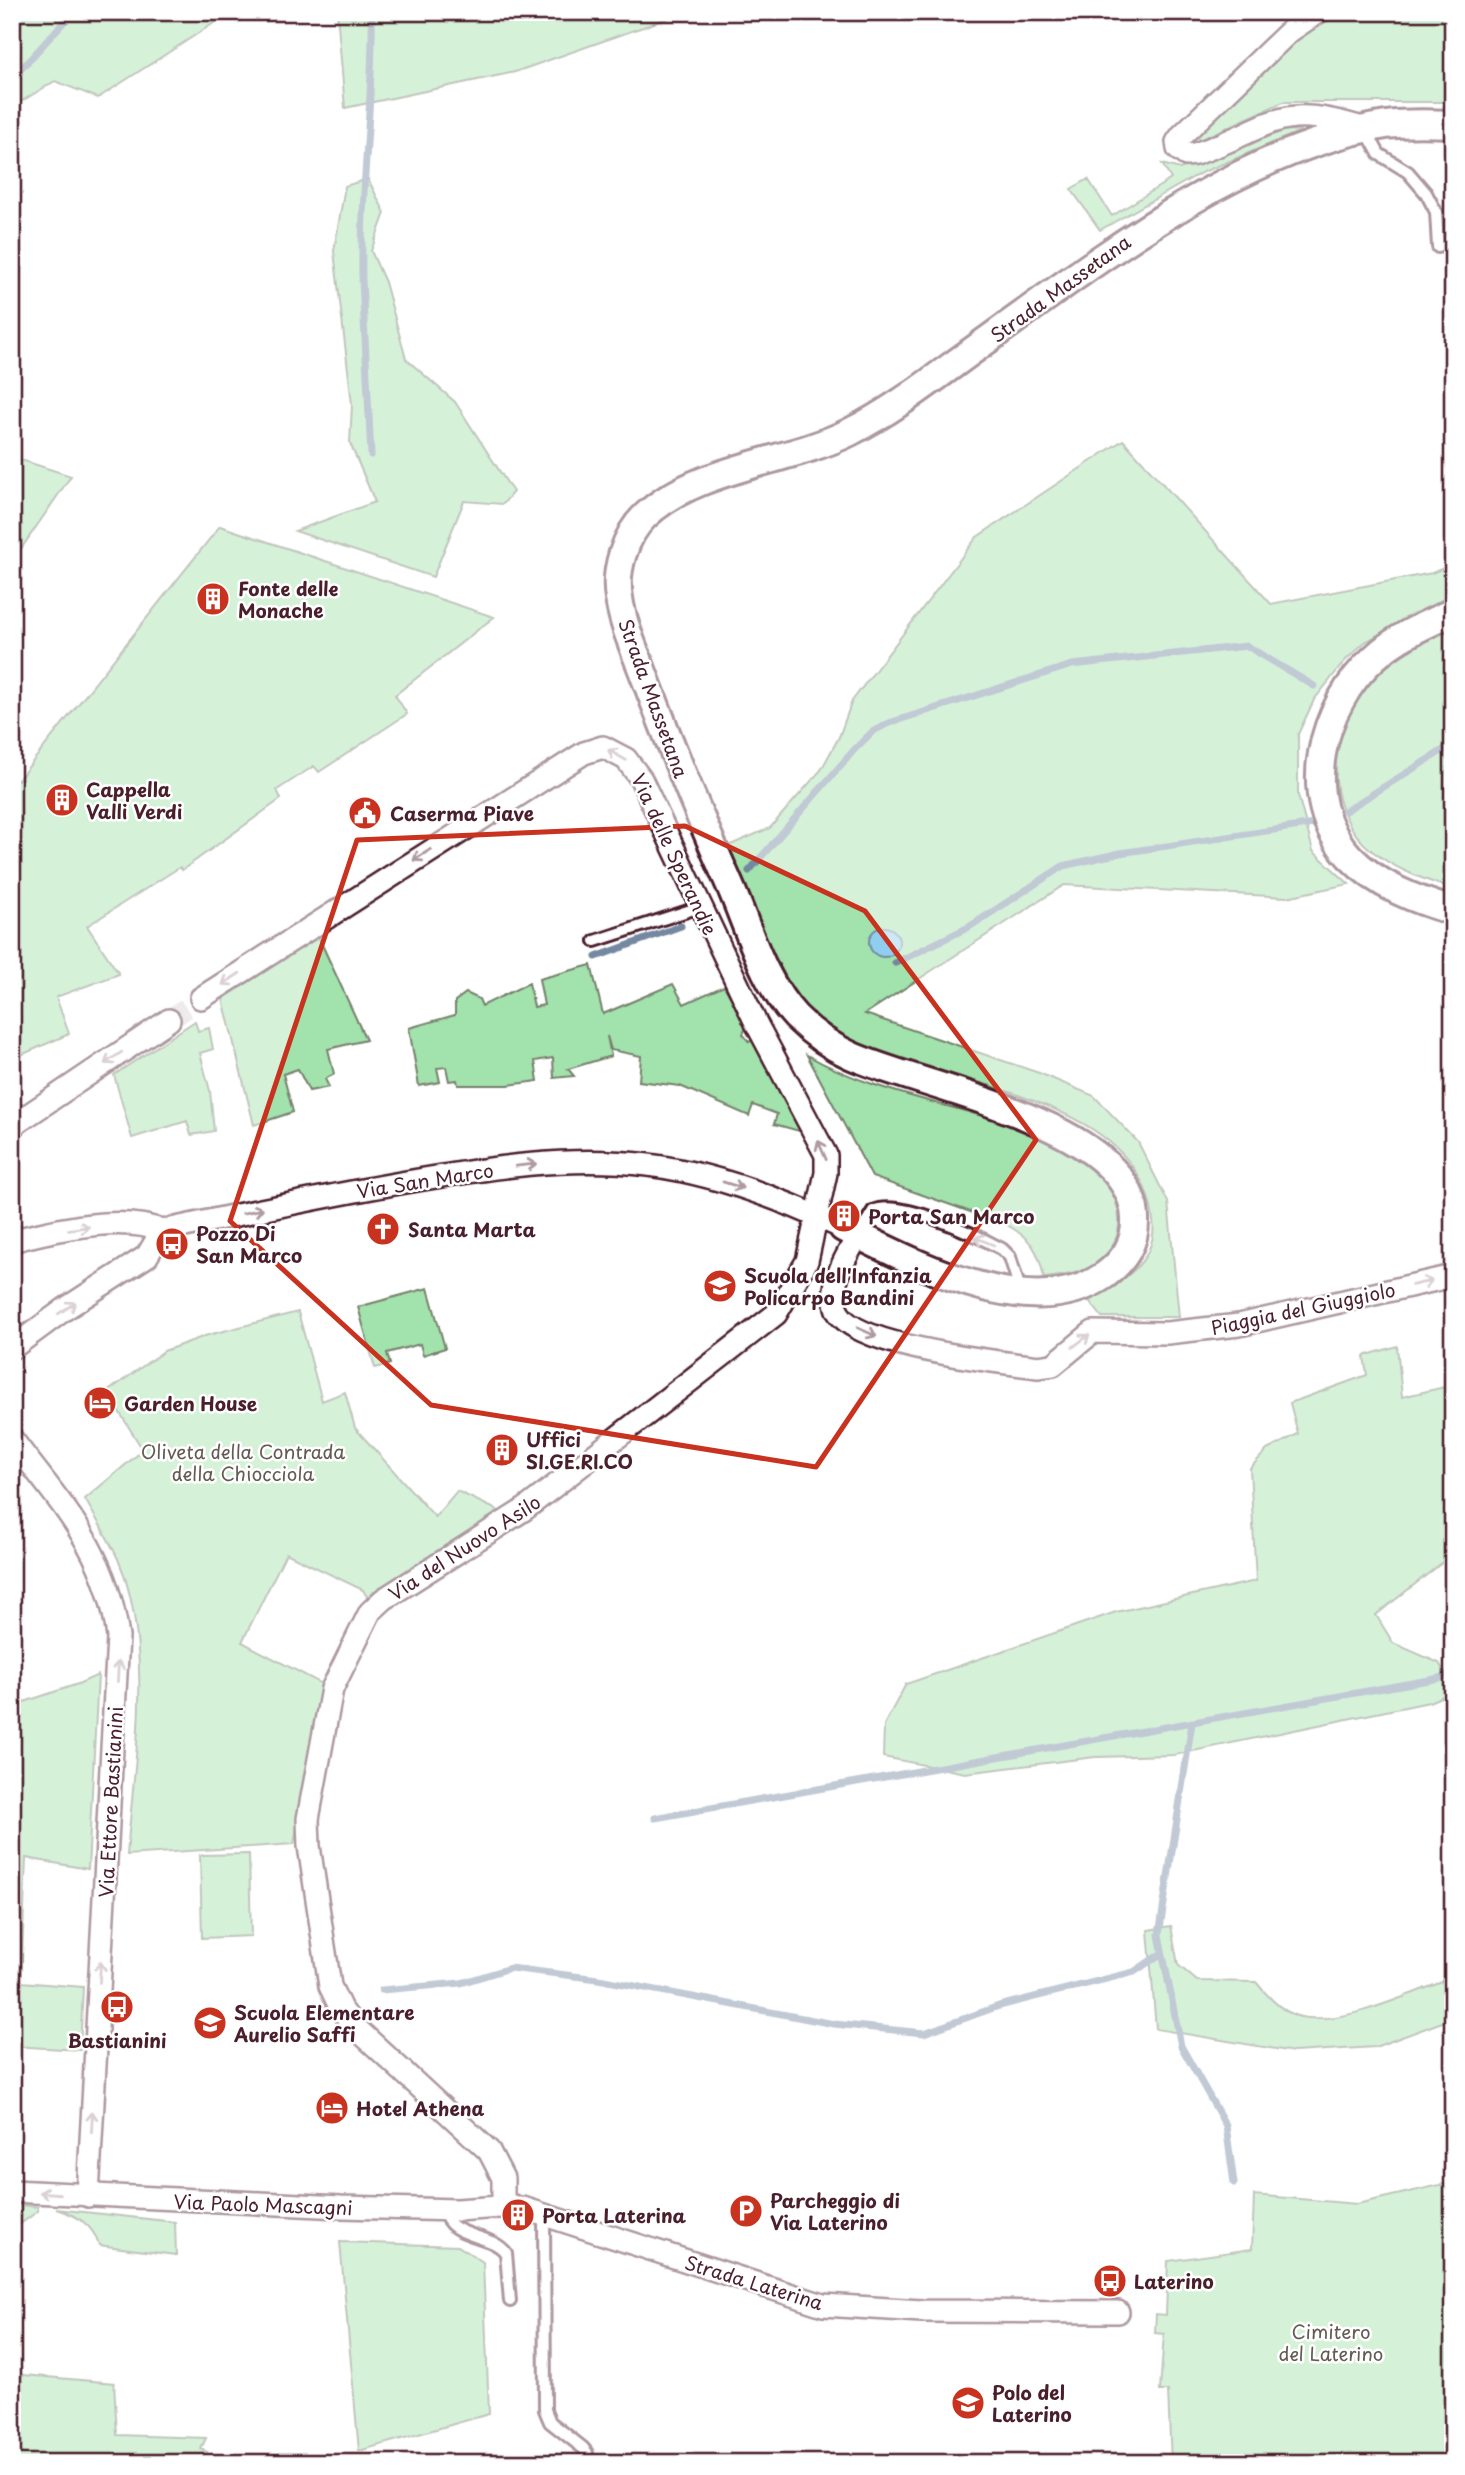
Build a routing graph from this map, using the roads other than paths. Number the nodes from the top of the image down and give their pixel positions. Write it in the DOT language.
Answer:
graph roads {
  1 [pos="1318,12"];
  2 [pos="1453,124"];
  3 [pos="1365,129"];
  4 [pos="1438,247"];
  5 [pos="1453,612"];
  6 [pos="700,907"];
  7 [pos="1453,911"];
  8 [pos="595,941"];
  9 [pos="201,998"];
  10 [pos="169,1020"];
  11 [pos="12,1126"];
  12 [pos="837,1226"];
  13 [pos="162,1231"];
  14 [pos="12,1241"];
  15 [pos="1453,1276"];
  16 [pos="1021,1293"];
  17 [pos="12,1348"];
  18 [pos="12,1439"];
  19 [pos="88,2188"];
  20 [pos="12,2191"];
  21 [pos="513,2207"];
  22 [pos="444,2210"];
  23 [pos="544,2213"];
  24 [pos="510,2301"];
  25 [pos="1118,2312"];
  26 [pos="585,2463"];
  1 -- 3 [label="street"];
  2 -- 3 [label="street, Strada Massetana"];
  3 -- 4 [label="lane"];
  3 -- 16 [label="street, Strada Massetana"];
  5 -- 7 [label="street"];
  6 -- 8 [label="lane"];
  6 -- 9 [label="street, Via delle Sperandie, one-way"];
  12 -- 6 [label="street, Via delle Sperandie, one-way"];
  10 -- 11 [label="street, one-way"];
  13 -- 12 [label="street, Via San Marco, one-way"];
  12 -- 15 [label="street, Piaggia del Giuggiolo, one-way"];
  12 -- 16 [label="street, Strada Massetana"];
  16 -- 12 [label="lane, one-way"];
  12 -- 21 [label="street, Via del Nuovo Asilo"];
  14 -- 13 [label="street, Via San Marco, one-way"];
  17 -- 13 [label="street, one-way"];
  19 -- 18 [label="street, Via Ettore Bastianini, one-way"];
  19 -- 20 [label="street, Via Paolo Mascagni, one-way"];
  19 -- 22 [label="street, Via Paolo Mascagni"];
  21 -- 22 [label="street, Via Paolo Mascagni"];
  21 -- 23 [label="street, Strada Laterina"];
  22 -- 24 [label="lane"];
  23 -- 25 [label="street, Strada Laterina"];
  23 -- 26 [label="lane"];
}
